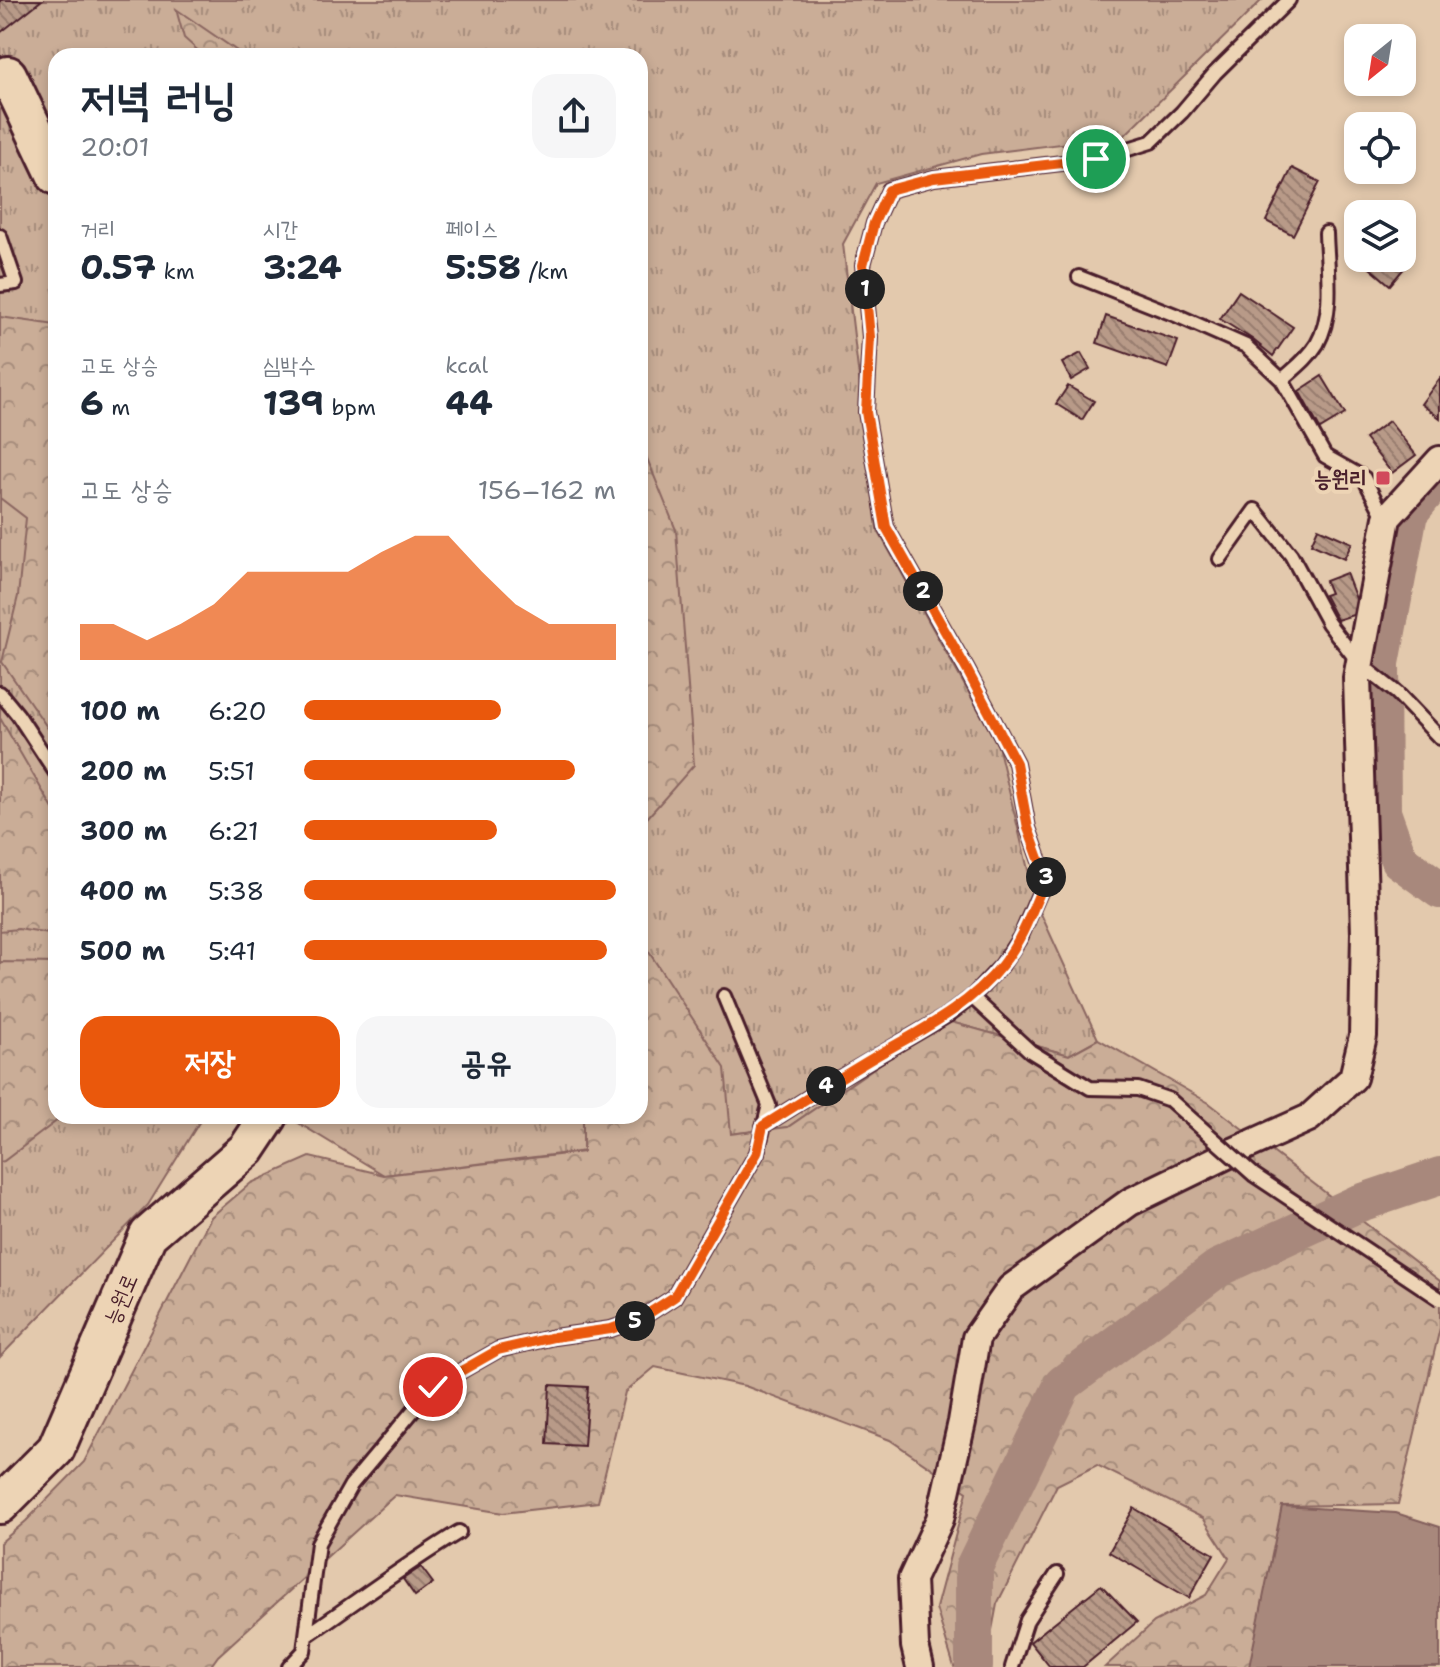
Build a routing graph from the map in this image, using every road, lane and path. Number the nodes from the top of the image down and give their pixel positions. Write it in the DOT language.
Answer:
graph roads {
  1 [pos="1289,0"];
  2 [pos="4,71"];
  3 [pos="48,160"];
  4 [pos="1326,233"];
  5 [pos="0,236"];
  6 [pos="1079,277"];
  7 [pos="0,285"];
  8 [pos="1282,380"];
  9 [pos="1440,460"];
  10 [pos="1386,522"];
  11 [pos="1220,559"];
  12 [pos="1359,663"];
  13 [pos="0,693"];
  14 [pos="1440,738"];
  15 [pos="48,761"];
  16 [pos="724,996"];
  17 [pos="972,997"];
  18 [pos="264,1124"];
  19 [pos="763,1126"];
  20 [pos="1440,1299"];
  21 [pos="0,1505"];
  22 [pos="459,1532"];
  23 [pos="1057,1574"];
  24 [pos="306,1636"];
  25 [pos="289,1667"];
  26 [pos="920,1667"];
  27 [pos="1012,1667"];
  1 -- 17 [label="lane"];
  2 -- 3 [label="street"];
  4 -- 8 [label="lane"];
  5 -- 7 [label="lane"];
  6 -- 8 [label="lane"];
  8 -- 10 [label="lane"];
  9 -- 10 [label="street"];
  10 -- 12 [label="street"];
  11 -- 12 [label="lane"];
  12 -- 14 [label="lane"];
  12 -- 26 [label="street"];
  13 -- 15 [label="lane"];
  16 -- 19 [label="lane"];
  17 -- 19 [label="lane"];
  17 -- 20 [label="lane, bridge"];
  18 -- 21 [label="street, 능원로"];
  19 -- 24 [label="lane"];
  22 -- 24 [label="lane"];
  23 -- 27 [label="lane"];
  24 -- 25 [label="lane"];
}
